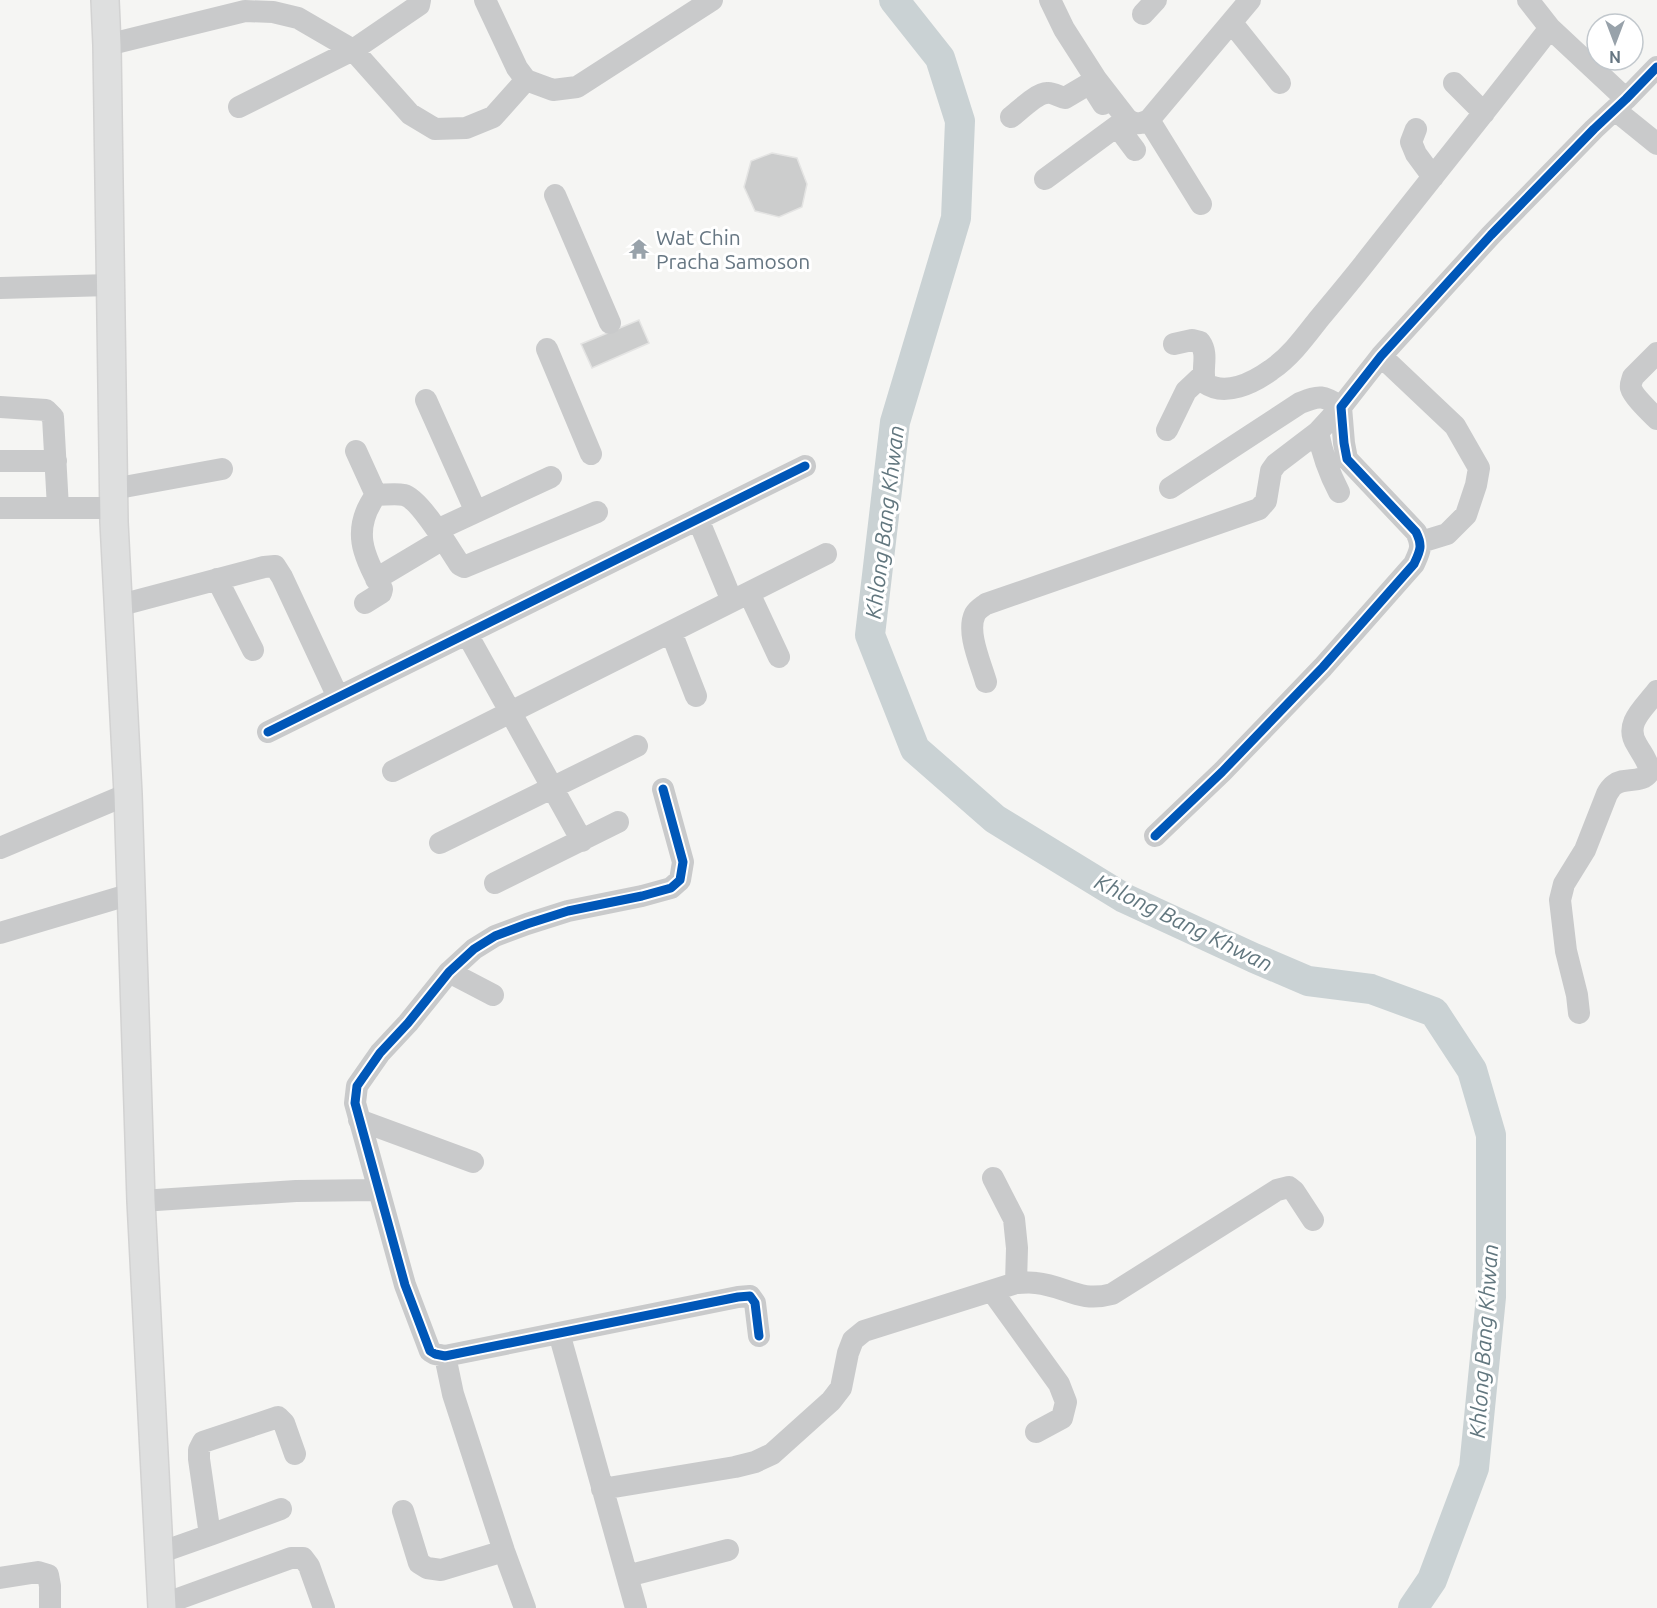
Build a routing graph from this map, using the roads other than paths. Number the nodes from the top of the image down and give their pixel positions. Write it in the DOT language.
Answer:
graph roads {
  1 [pos="105,0"];
  2 [pos="420,0"];
  3 [pos="485,0"];
  4 [pos="712,0"];
  5 [pos="1050,0"];
  6 [pos="1250,0"];
  7 [pos="1528,0"];
  8 [pos="1232,23"];
  9 [pos="1550,27"];
  10 [pos="107,45"];
  11 [pos="353,50"];
  12 [pos="1657,67"];
  13 [pos="526,80"];
  14 [pos="1280,83"];
  15 [pos="1454,83"];
  16 [pos="1621,105"];
  17 [pos="239,107"];
  18 [pos="1484,113"];
  19 [pos="1011,117"];
  20 [pos="1131,122"];
  21 [pos="1416,129"];
  22 [pos="1657,144"];
  23 [pos="1136,150"];
  24 [pos="1433,177"];
  25 [pos="1045,179"];
  26 [pos="555,195"];
  27 [pos="1201,204"];
  28 [pos="110,285"];
  29 [pos="0,288"];
  30 [pos="610,323"];
  31 [pos="1174,344"];
  32 [pos="547,349"];
  33 [pos="1657,353"];
  34 [pos="1381,356"];
  35 [pos="1203,375"];
  36 [pos="426,400"];
  37 [pos="0,406"];
  38 [pos="1341,407"];
  39 [pos="1657,419"];
  40 [pos="1167,430"];
  41 [pos="1318,432"];
  42 [pos="356,451"];
  43 [pos="591,454"];
  44 [pos="0,461"];
  45 [pos="56,461"];
  46 [pos="805,466"];
  47 [pos="222,469"];
  48 [pos="551,477"];
  49 [pos="1170,488"];
  50 [pos="1339,492"];
  51 [pos="376,495"];
  52 [pos="114,498"];
  53 [pos="0,508"];
  54 [pos="58,508"];
  55 [pos="476,512"];
  56 [pos="597,512"];
  57 [pos="698,519"];
  58 [pos="440,534"];
  59 [pos="1421,542"];
  60 [pos="825,554"];
  61 [pos="217,579"];
  62 [pos="376,579"];
  63 [pos="740,597"];
  64 [pos="365,603"];
  65 [pos="117,606"];
  66 [pos="671,632"];
  67 [pos="467,634"];
  68 [pos="254,650"];
  69 [pos="779,657"];
  70 [pos="986,682"];
  71 [pos="1657,692"];
  72 [pos="696,696"];
  73 [pos="338,697"];
  74 [pos="512,712"];
  75 [pos="268,732"];
  76 [pos="637,746"];
  77 [pos="393,771"];
  78 [pos="1654,775"];
  79 [pos="553,787"];
  80 [pos="663,789"];
  81 [pos="128,795"];
  82 [pos="618,822"];
  83 [pos="1155,836"];
  84 [pos="582,841"];
  85 [pos="440,843"];
  86 [pos="0,848"];
  87 [pos="495,883"];
  88 [pos="131,894"];
  89 [pos="0,933"];
  90 [pos="449,972"];
  91 [pos="493,995"];
  92 [pos="1579,1012"];
  93 [pos="359,1120"];
  94 [pos="473,1162"];
  95 [pos="993,1178"];
  96 [pos="378,1190"];
  97 [pos="141,1201"];
  98 [pos="1313,1220"];
  99 [pos="1016,1283"];
  100 [pos="992,1291"];
  101 [pos="559,1333"];
  102 [pos="759,1336"];
  103 [pos="445,1356"];
  104 [pos="1036,1432"];
  105 [pos="295,1454"];
  106 [pos="602,1489"];
  107 [pos="281,1509"];
  108 [pos="403,1511"];
  109 [pos="210,1534"];
  110 [pos="729,1550"];
  111 [pos="504,1551"];
  112 [pos="159,1553"];
  113 [pos="627,1576"];
  114 [pos="0,1578"];
  115 [pos="162,1607"];
  116 [pos="50,1608"];
  117 [pos="324,1608"];
  118 [pos="525,1608"];
  119 [pos="636,1608"];
  1 -- 10 [label="main road"];
  2 -- 11 [label="street"];
  3 -- 13 [label="street"];
  4 -- 13 [label="street"];
  5 -- 20 [label="street"];
  6 -- 8 [label="street"];
  7 -- 9 [label="street"];
  8 -- 14 [label="street"];
  8 -- 20 [label="street"];
  9 -- 16 [label="street"];
  9 -- 18 [label="street"];
  10 -- 11 [label="street"];
  10 -- 28 [label="main road"];
  11 -- 13 [label="street"];
  11 -- 17 [label="street"];
  12 -- 16 [label="street"];
  15 -- 18 [label="street"];
  16 -- 22 [label="street"];
  16 -- 34 [label="street"];
  18 -- 24 [label="street"];
  19 -- 20 [label="street"];
  20 -- 23 [label="street"];
  20 -- 25 [label="street"];
  20 -- 27 [label="street"];
  21 -- 24 [label="street"];
  24 -- 35 [label="street"];
  26 -- 30 [label="street"];
  28 -- 29 [label="street"];
  28 -- 52 [label="main road"];
  31 -- 35 [label="street"];
  32 -- 43 [label="street"];
  33 -- 39 [label="street"];
  34 -- 38 [label="street"];
  34 -- 59 [label="street"];
  35 -- 40 [label="street"];
  36 -- 55 [label="street"];
  37 -- 45 [label="street"];
  38 -- 41 [label="street"];
  38 -- 49 [label="street"];
  38 -- 59 [label="street"];
  41 -- 50 [label="street"];
  41 -- 70 [label="street"];
  42 -- 51 [label="street"];
  44 -- 45 [label="street"];
  45 -- 54 [label="street"];
  46 -- 57 [label="street"];
  47 -- 52 [label="street"];
  48 -- 55 [label="street"];
  51 -- 58 [label="street"];
  51 -- 62 [label="street"];
  52 -- 54 [label="street"];
  52 -- 65 [label="main road"];
  53 -- 54 [label="street"];
  55 -- 58 [label="street"];
  56 -- 58 [label="street"];
  57 -- 63 [label="street"];
  57 -- 67 [label="street"];
  58 -- 62 [label="street"];
  59 -- 83 [label="street"];
  60 -- 63 [label="street"];
  61 -- 65 [label="street"];
  61 -- 68 [label="street"];
  61 -- 73 [label="street"];
  62 -- 64 [label="street"];
  63 -- 66 [label="street"];
  63 -- 69 [label="street"];
  65 -- 81 [label="main road"];
  66 -- 72 [label="street"];
  66 -- 74 [label="street"];
  67 -- 73 [label="street"];
  67 -- 74 [label="street"];
  71 -- 78 [label="street"];
  73 -- 75 [label="street"];
  74 -- 77 [label="street"];
  74 -- 79 [label="street"];
  76 -- 79 [label="street"];
  78 -- 92 [label="street"];
  79 -- 84 [label="street"];
  79 -- 85 [label="street"];
  80 -- 90 [label="street"];
  81 -- 86 [label="street"];
  81 -- 88 [label="main road"];
  82 -- 84 [label="street"];
  84 -- 87 [label="street"];
  88 -- 89 [label="street"];
  88 -- 97 [label="main road"];
  90 -- 91 [label="street"];
  90 -- 93 [label="street"];
  93 -- 94 [label="street"];
  93 -- 96 [label="street"];
  95 -- 99 [label="street"];
  96 -- 97 [label="street"];
  96 -- 103 [label="street"];
  97 -- 112 [label="main road"];
  98 -- 99 [label="street"];
  99 -- 100 [label="street"];
  100 -- 104 [label="street"];
  100 -- 106 [label="street"];
  101 -- 102 [label="street"];
  101 -- 103 [label="street"];
  101 -- 106 [label="street"];
  103 -- 111 [label="street"];
  105 -- 109 [label="street"];
  106 -- 113 [label="street"];
  107 -- 109 [label="street"];
  108 -- 111 [label="street"];
  109 -- 112 [label="street"];
  110 -- 113 [label="street"];
  111 -- 118 [label="street"];
  112 -- 115 [label="main road"];
  113 -- 119 [label="street"];
  114 -- 116 [label="street"];
  115 -- 117 [label="street"];
}
